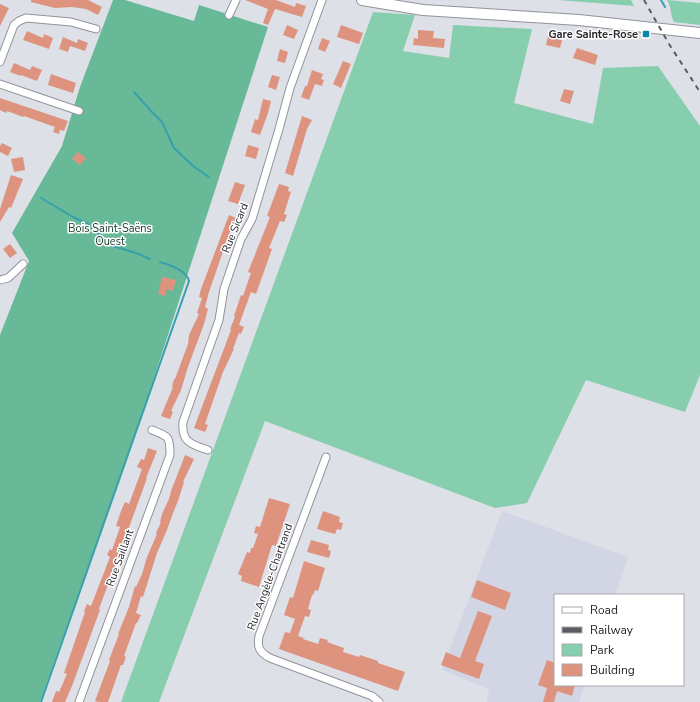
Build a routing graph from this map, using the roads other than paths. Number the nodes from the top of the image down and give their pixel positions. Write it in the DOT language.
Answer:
graph roads {
  1 [pos="236,0"];
  2 [pos="322,0"];
  3 [pos="362,0"];
  4 [pos="229,15"];
  5 [pos="96,28"];
  6 [pos="700,33"];
  7 [pos="0,62"];
  8 [pos="0,84"];
  9 [pos="79,111"];
  10 [pos="23,264"];
  11 [pos="0,280"];
  12 [pos="152,430"];
  13 [pos="208,450"];
  14 [pos="326,457"];
  15 [pos="79,702"];
  16 [pos="379,702"];
  1 -- 4 [label="street"];
  2 -- 13 [label="street, Rue Sicard"];
  3 -- 6 [label="street"];
  5 -- 7 [label="street"];
  8 -- 9 [label="street"];
  10 -- 11 [label="street"];
  12 -- 15 [label="street, Rue Saillant"];
  14 -- 16 [label="street, Rue Angèle-Chartrand"];
}
